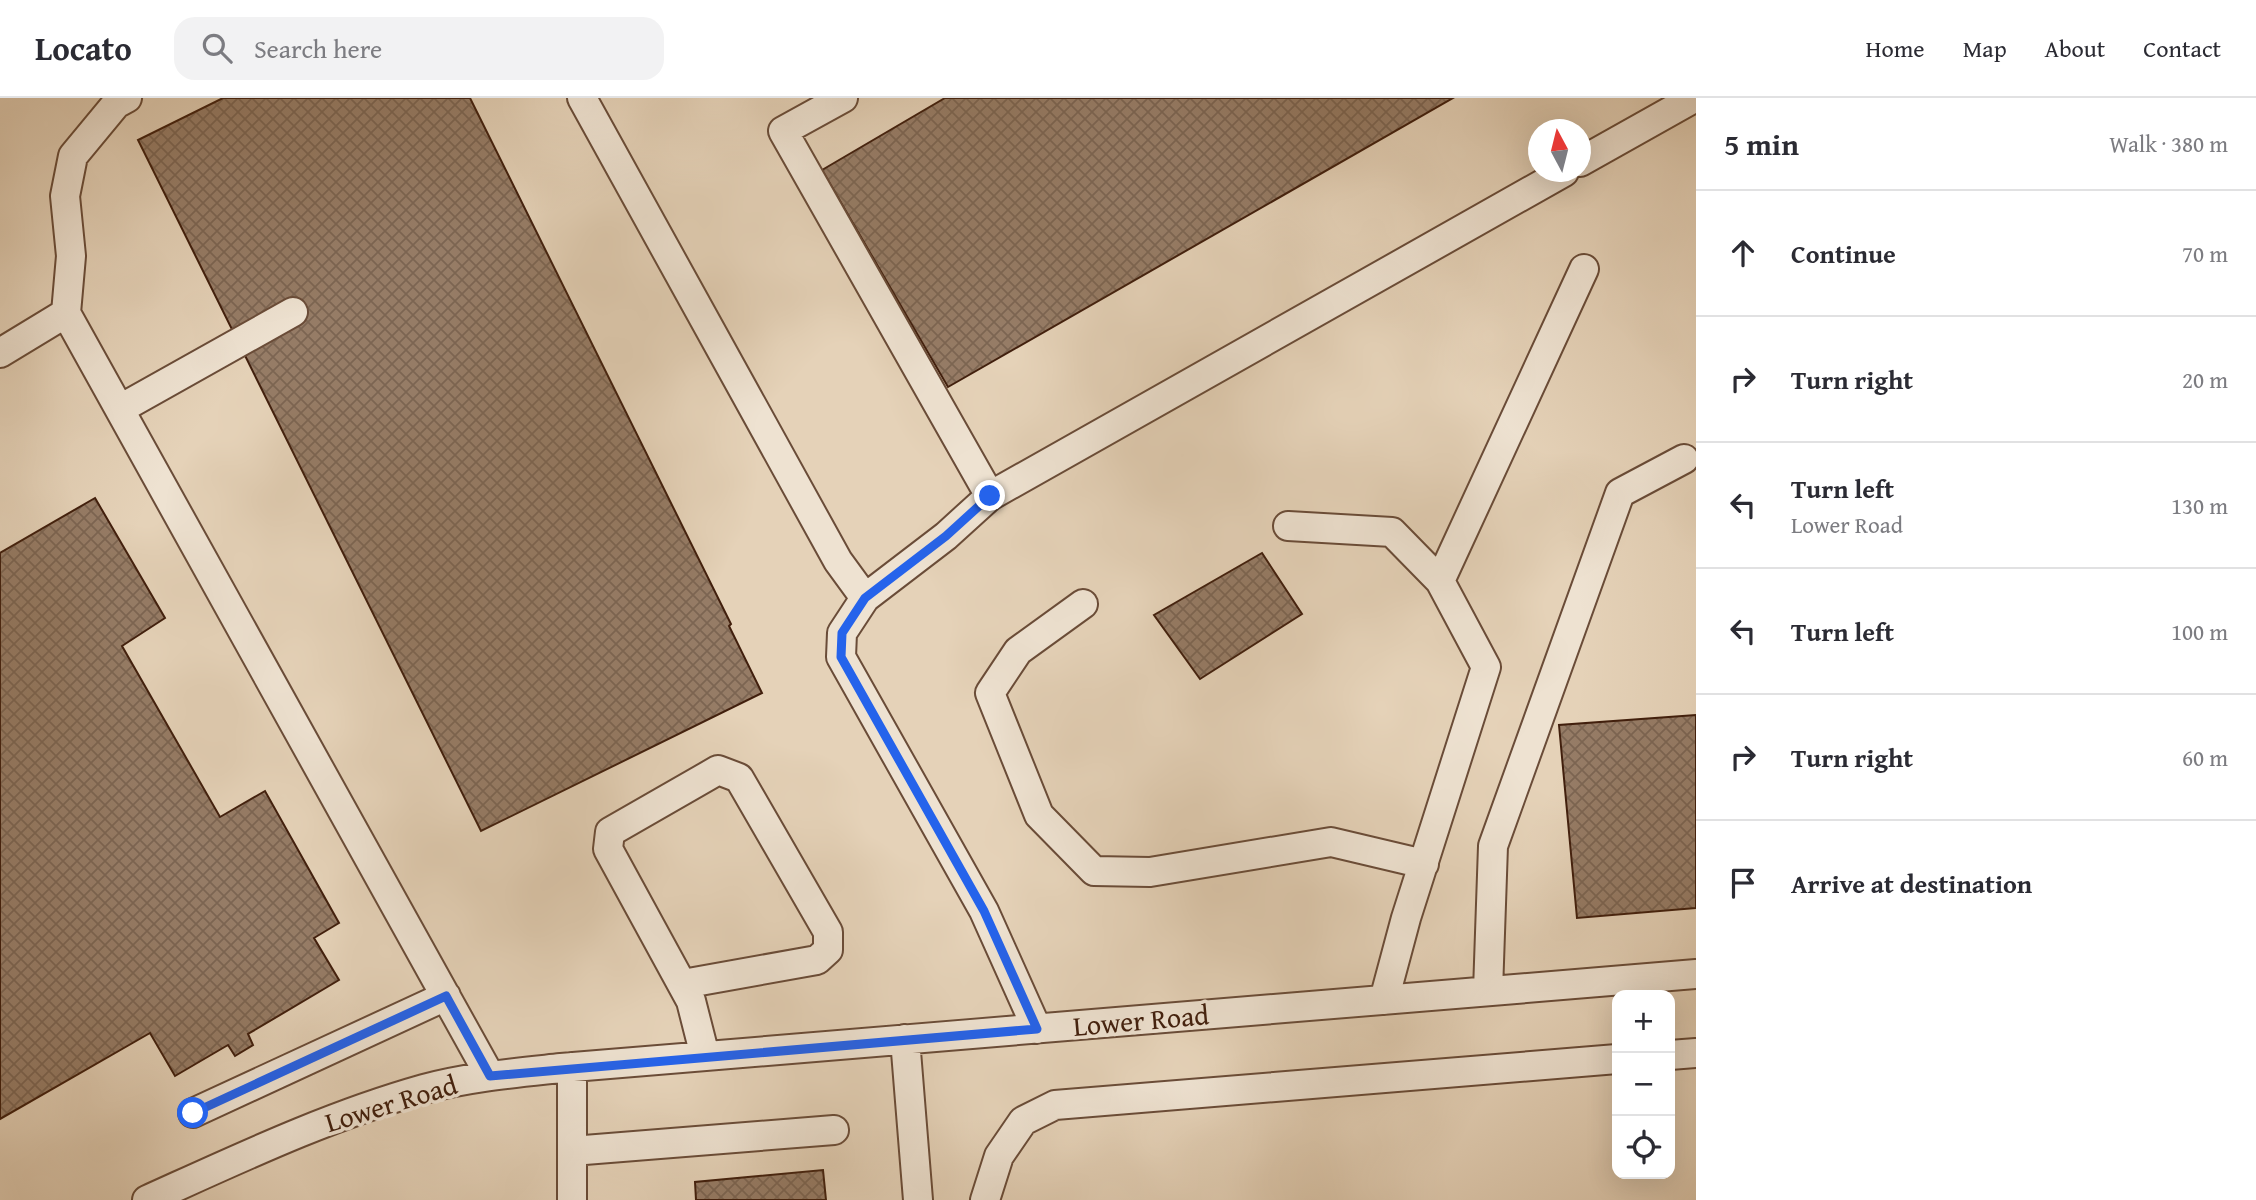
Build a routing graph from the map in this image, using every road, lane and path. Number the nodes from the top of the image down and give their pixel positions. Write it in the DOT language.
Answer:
graph roads {
  1 [pos="127,98"];
  2 [pos="582,98"];
  3 [pos="842,98"];
  4 [pos="1694,98"];
  5 [pos="1591,156"];
  6 [pos="1546,182"];
  7 [pos="1584,269"];
  8 [pos="293,312"];
  9 [pos="66,313"];
  10 [pos="0,353"];
  11 [pos="120,409"];
  12 [pos="1684,459"];
  13 [pos="990,496"];
  14 [pos="1288,526"];
  15 [pos="1440,581"];
  16 [pos="865,598"];
  17 [pos="1083,604"];
  18 [pos="1424,864"];
  19 [pos="1696,974"];
  20 [pos="682,984"];
  21 [pos="1488,991"];
  22 [pos="446,996"];
  23 [pos="1384,1000"];
  24 [pos="1037,1029"];
  25 [pos="905,1039"];
  26 [pos="1696,1053"];
  27 [pos="1675,1055"];
  28 [pos="705,1056"];
  29 [pos="1612,1059"];
  30 [pos="572,1067"];
  31 [pos="490,1076"];
  32 [pos="193,1113"];
  33 [pos="834,1130"];
  34 [pos="572,1151"];
  35 [pos="147,1200"];
  36 [pos="572,1200"];
  37 [pos="919,1200"];
  38 [pos="985,1200"];
  1 -- 9 [label="street"];
  2 -- 16 [label="street"];
  3 -- 13 [label="street"];
  4 -- 5 [label="street"];
  6 -- 13 [label="street"];
  7 -- 15 [label="street"];
  8 -- 11 [label="street"];
  9 -- 10 [label="street"];
  9 -- 11 [label="street"];
  11 -- 22 [label="street"];
  12 -- 21 [label="street"];
  13 -- 16 [label="street"];
  14 -- 15 [label="street"];
  15 -- 18 [label="street"];
  16 -- 24 [label="street"];
  17 -- 18 [label="street"];
  18 -- 23 [label="street"];
  19 -- 21 [label="street, Lower Road"];
  20 -- 20 [label="street"];
  20 -- 28 [label="street"];
  21 -- 23 [label="street, Lower Road"];
  22 -- 31 [label="street"];
  22 -- 32 [label="street"];
  23 -- 24 [label="street, Lower Road"];
  24 -- 25 [label="street, Lower Road"];
  25 -- 28 [label="street, Lower Road"];
  25 -- 37 [label="street"];
  26 -- 27 [label="street"];
  28 -- 30 [label="street, Lower Road"];
  29 -- 38 [label="street"];
  30 -- 31 [label="street, Lower Road"];
  30 -- 34 [label="street"];
  31 -- 35 [label="street, Lower Road"];
  33 -- 34 [label="street"];
  34 -- 36 [label="street"];
}
